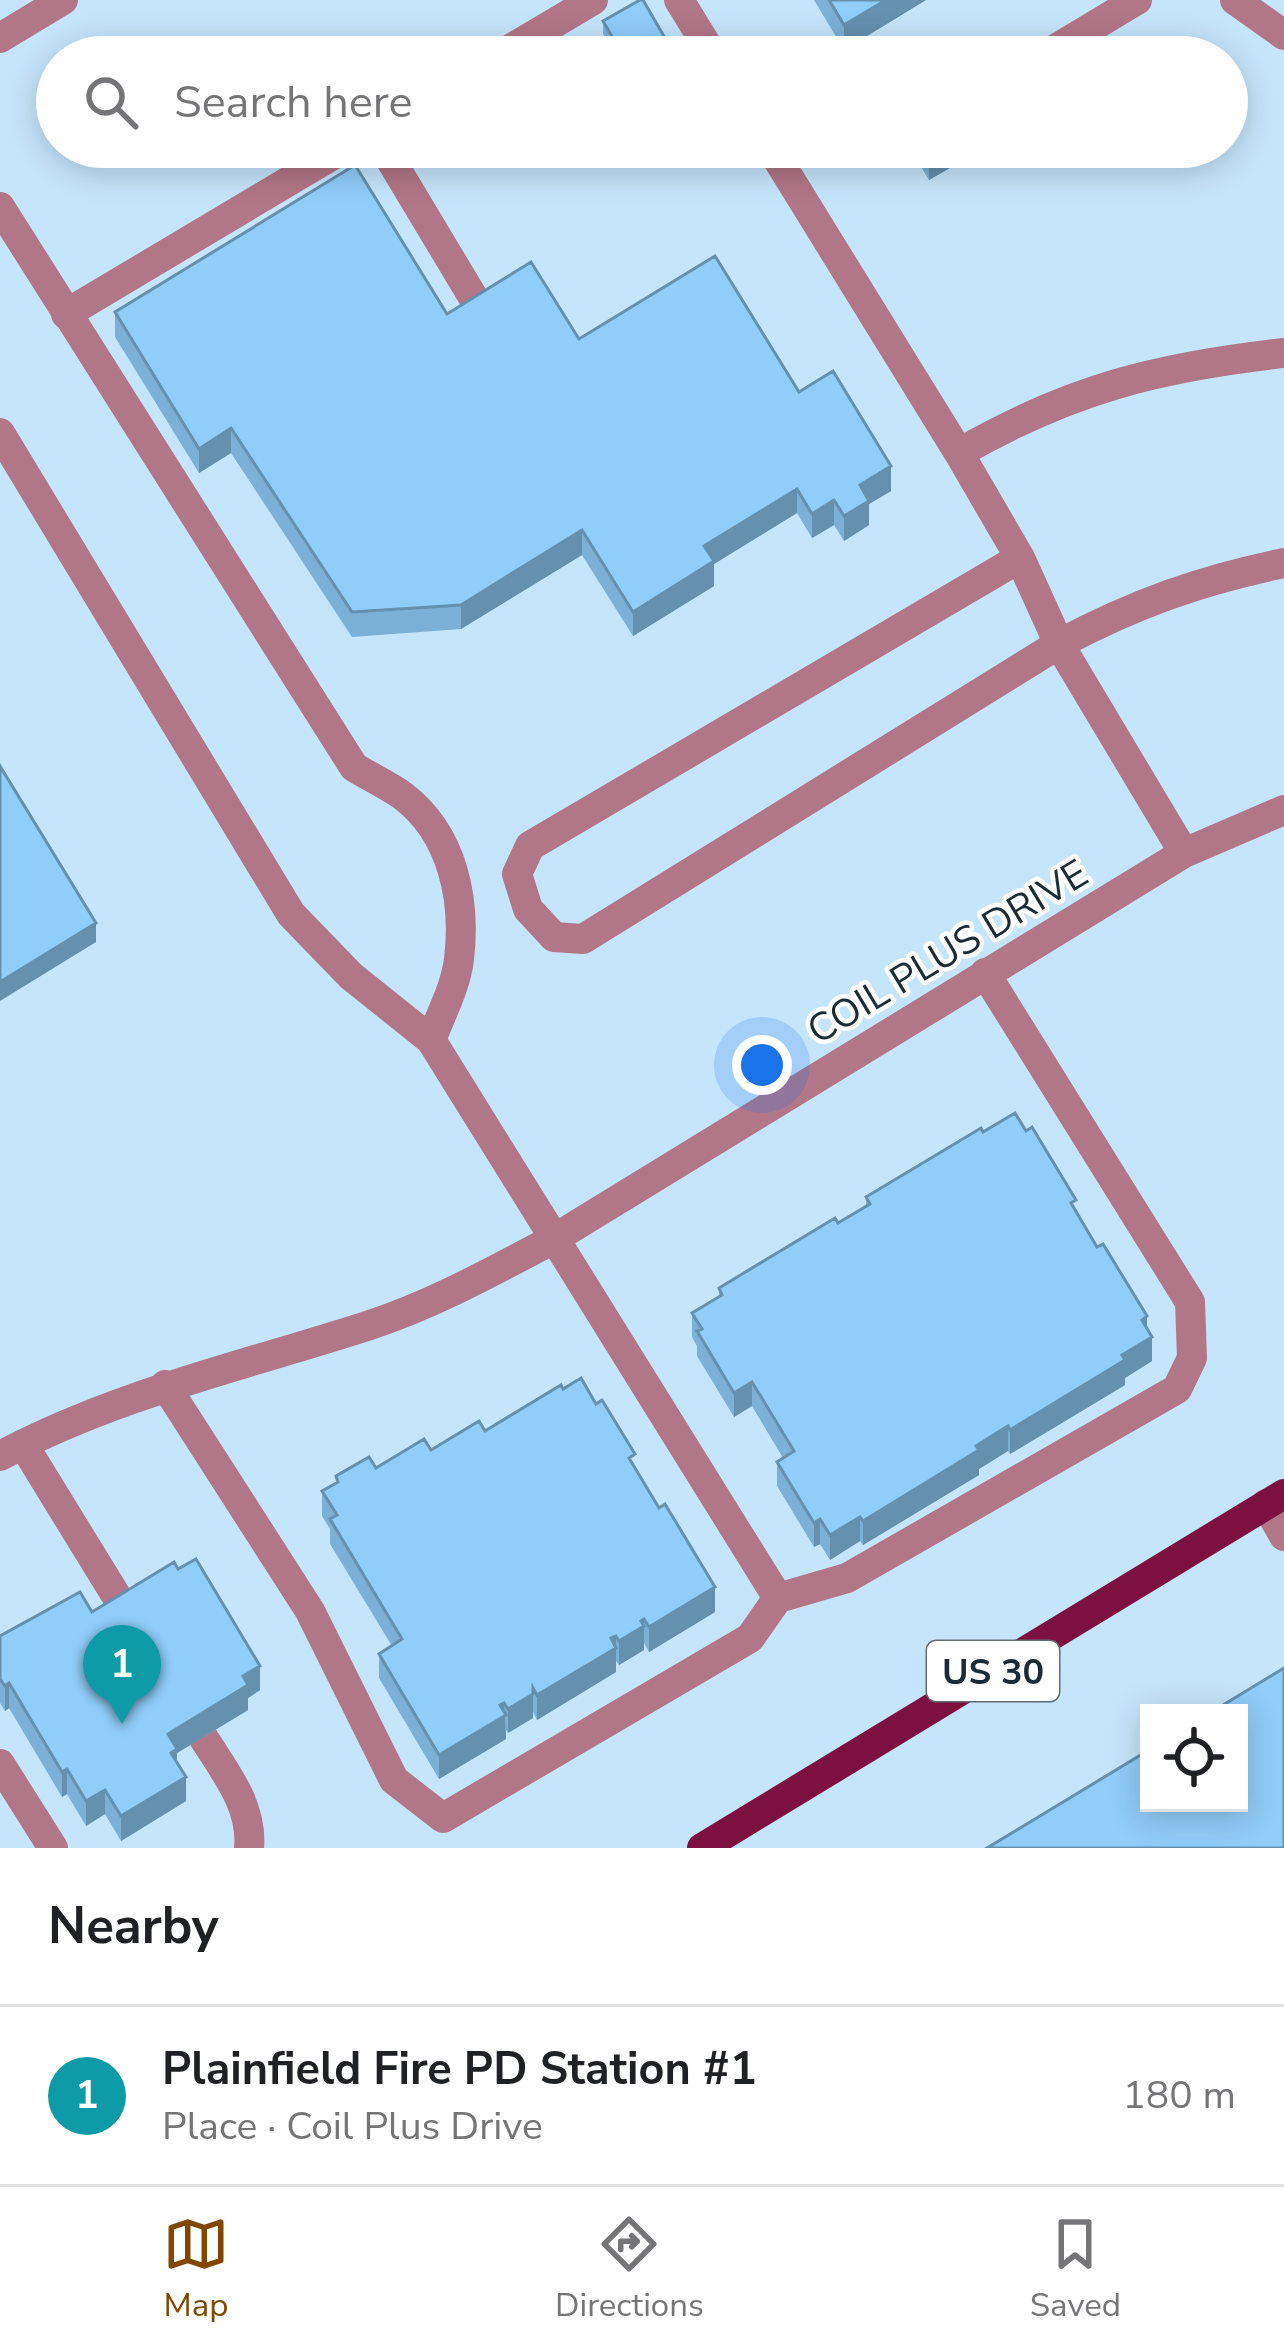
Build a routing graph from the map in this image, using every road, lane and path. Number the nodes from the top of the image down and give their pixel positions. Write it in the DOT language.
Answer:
graph roads {
  1 [pos="63,0"];
  2 [pos="593,0"];
  3 [pos="679,0"];
  4 [pos="1137,0"];
  5 [pos="1234,0"];
  6 [pos="1284,35"];
  7 [pos="532,36"];
  8 [pos="701,36"];
  9 [pos="1077,36"];
  10 [pos="0,38"];
  11 [pos="311,168"];
  12 [pos="396,168"];
  13 [pos="783,168"];
  14 [pos="0,207"];
  15 [pos="473,297"];
  16 [pos="66,314"];
  17 [pos="1284,353"];
  18 [pos="0,433"];
  19 [pos="958,453"];
  20 [pos="1020,558"];
  21 [pos="1284,563"];
  22 [pos="1059,644"];
  23 [pos="1284,810"];
  24 [pos="1184,853"];
  25 [pos="985,973"];
  26 [pos="431,1040"];
  27 [pos="552,1240"];
  28 [pos="165,1385"];
  29 [pos="12,1450"];
  30 [pos="1275,1499"];
  31 [pos="1284,1536"];
  32 [pos="778,1598"];
  33 [pos="128,1615"];
  34 [pos="203,1738"];
  35 [pos="0,1764"];
  36 [pos="53,1848"];
  37 [pos="248,1848"];
  38 [pos="702,1848"];
  1 -- 10 [label="street"];
  2 -- 7 [label="street"];
  3 -- 8 [label="street"];
  4 -- 9 [label="street"];
  5 -- 6 [label="street"];
  11 -- 16 [label="street"];
  12 -- 15 [label="street"];
  13 -- 19 [label="street"];
  14 -- 16 [label="street"];
  16 -- 26 [label="street"];
  17 -- 19 [label="street"];
  18 -- 26 [label="street"];
  19 -- 20 [label="street"];
  20 -- 22 [label="street"];
  20 -- 22 [label="street"];
  21 -- 22 [label="street"];
  22 -- 24 [label="street"];
  23 -- 24 [label="street, COIL PLUS DRIVE"];
  24 -- 25 [label="street, COIL PLUS DRIVE"];
  25 -- 27 [label="street, COIL PLUS DRIVE"];
  25 -- 32 [label="street"];
  26 -- 27 [label="street"];
  27 -- 28 [label="street, COIL PLUS DRIVE"];
  27 -- 32 [label="street"];
  28 -- 29 [label="street, COIL PLUS DRIVE"];
  28 -- 32 [label="street"];
  29 -- 33 [label="street"];
  30 -- 31 [label="street"];
  30 -- 38 [label="main road, US 30"];
  34 -- 37 [label="street"];
  35 -- 36 [label="street"];
}
